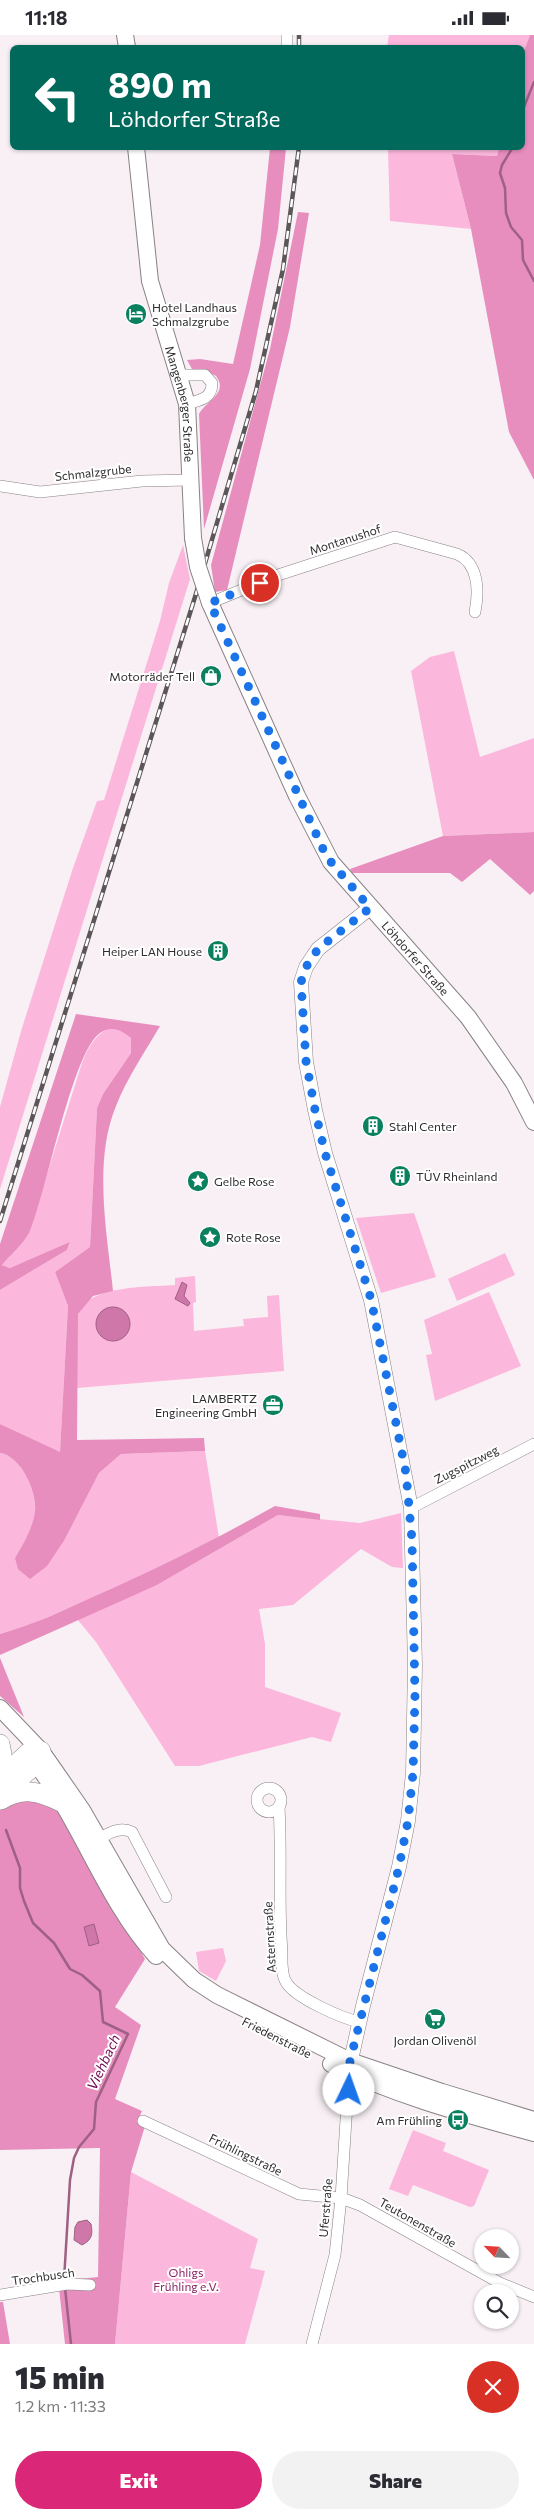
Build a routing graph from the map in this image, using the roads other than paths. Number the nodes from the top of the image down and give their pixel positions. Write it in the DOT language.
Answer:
graph roads {
  1 [pos="136,150"];
  2 [pos="179,375"];
  3 [pos="187,404"];
  4 [pos="190,480"];
  5 [pos="0,486"];
  6 [pos="210,603"];
  7 [pos="475,612"];
  8 [pos="370,908"];
  9 [pos="534,1122"];
  10 [pos="534,1444"];
  11 [pos="411,1508"];
  12 [pos="0,1708"];
  13 [pos="0,1724"];
  14 [pos="0,1744"];
  15 [pos="35,1756"];
  16 [pos="0,1769"];
  17 [pos="0,1779"];
  18 [pos="0,1795"];
  19 [pos="0,1801"];
  20 [pos="61,1803"];
  21 [pos="279,1807"];
  22 [pos="93,1844"];
  23 [pos="166,1897"];
  24 [pos="359,2022"];
  25 [pos="350,2067"];
  26 [pos="534,2120"];
  27 [pos="143,2121"];
  28 [pos="534,2133"];
  29 [pos="341,2198"];
  30 [pos="90,2285"];
  31 [pos="0,2295"];
  32 [pos="534,2297"];
  33 [pos="312,2344"];
  1 -- 2 [label="main road, Mangenberger Straße"];
  2 -- 3 [label="main road, Mangenberger Straße"];
  2 -- 3 [label="street"];
  3 -- 4 [label="main road, Mangenberger Straße"];
  4 -- 5 [label="street, Schmalzgrube"];
  4 -- 6 [label="main road, Mangenberger Straße, bridge"];
  6 -- 7 [label="street, Montanushof"];
  6 -- 8 [label="main road, Löhdorfer Straße"];
  8 -- 9 [label="main road, Löhdorfer Straße"];
  8 -- 11 [label="street"];
  10 -- 11 [label="street, Zugspitzweg"];
  11 -- 24 [label="street"];
  12 -- 15 [label="main road"];
  13 -- 15 [label="main road"];
  14 -- 16 [label="highway"];
  15 -- 17 [label="highway"];
  15 -- 18 [label="highway"];
  15 -- 20 [label="main road, Friedenstraße"];
  15 -- 22 [label="main road, Friedenstraße"];
  19 -- 20 [label="highway"];
  20 -- 22 [label="main road, Friedenstraße"];
  21 -- 24 [label="street, Asternstraße"];
  22 -- 23 [label="street"];
  22 -- 25 [label="main road, Friedenstraße"];
  24 -- 25 [label="street"];
  25 -- 26 [label="main road, Friedenstraße"];
  25 -- 28 [label="main road, Friedenstraße"];
  25 -- 29 [label="street, Uferstraße"];
  27 -- 29 [label="street, Frühlingstraße"];
  29 -- 32 [label="street, Teutonenstraße"];
  29 -- 33 [label="street, Uferstraße"];
  30 -- 31 [label="street, Trochbusch"];
}
